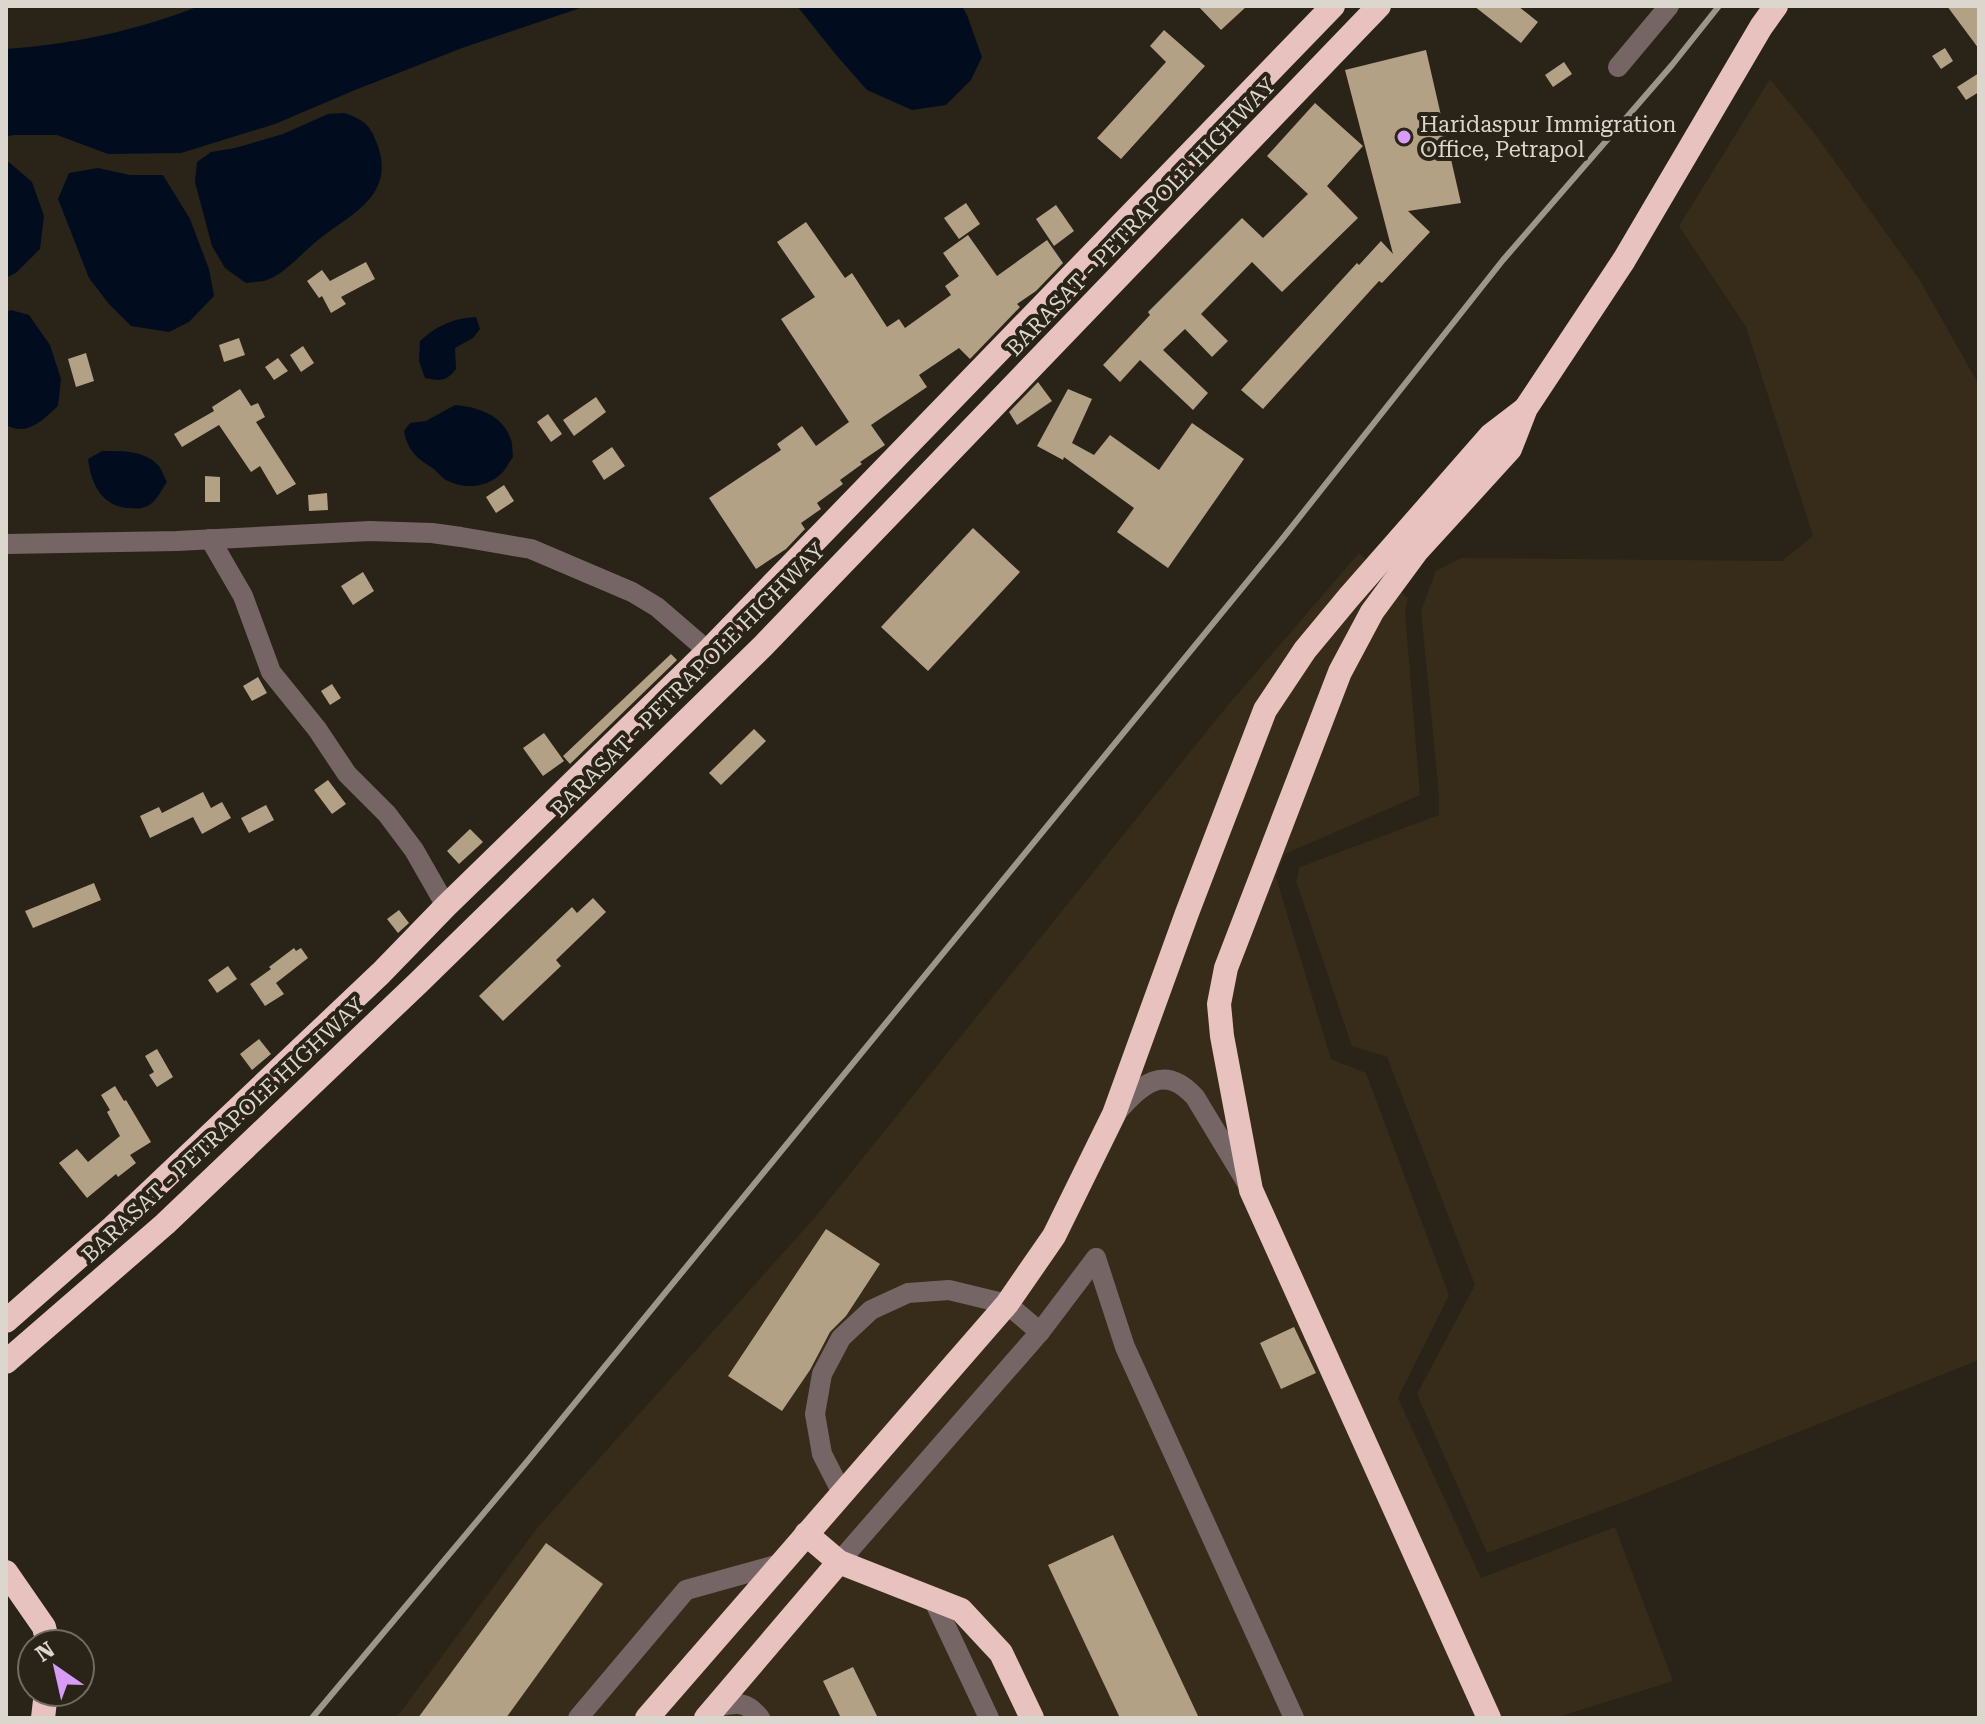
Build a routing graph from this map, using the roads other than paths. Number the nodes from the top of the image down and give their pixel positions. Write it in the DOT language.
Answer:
graph roads {
  1 [pos="1333,6"];
  2 [pos="1379,6"];
  3 [pos="1669,6"];
  4 [pos="1776,6"];
  5 [pos="1618,67"];
  6 [pos="1526,408"];
  7 [pos="210,539"];
  8 [pos="6,544"];
  9 [pos="708,651"];
  10 [pos="446,906"];
  11 [pos="1114,1114"];
  12 [pos="1251,1190"];
  13 [pos="1007,1304"];
  14 [pos="6,1321"];
  15 [pos="1040,1332"];
  16 [pos="6,1362"];
  17 [pos="842,1493"];
  18 [pos="806,1534"];
  19 [pos="839,1562"];
  20 [pos="780,1564"];
  21 [pos="6,1572"];
  22 [pos="933,1599"];
  23 [pos="44,1628"];
  24 [pos="711,1712"];
  25 [pos="578,1718"];
  26 [pos="647,1718"];
  27 [pos="760,1718"];
  28 [pos="989,1718"];
  29 [pos="1032,1718"];
  30 [pos="1294,1718"];
  31 [pos="1489,1718"];
  1 -- 9 [label="highway, BARASAT - PETRAPOLE HIGHWAY"];
  2 -- 16 [label="highway, BARASAT - PETRAPOLE HIGHWAY"];
  3 -- 5 [label="street"];
  4 -- 6 [label="highway"];
  6 -- 11 [label="highway"];
  6 -- 12 [label="highway"];
  7 -- 8 [label="street"];
  7 -- 9 [label="street"];
  7 -- 10 [label="street"];
  9 -- 10 [label="highway, BARASAT - PETRAPOLE HIGHWAY"];
  10 -- 14 [label="highway, BARASAT - PETRAPOLE HIGHWAY"];
  11 -- 12 [label="street"];
  11 -- 13 [label="highway"];
  12 -- 31 [label="highway"];
  13 -- 15 [label="street"];
  13 -- 17 [label="highway"];
  13 -- 17 [label="street"];
  15 -- 19 [label="street"];
  15 -- 30 [label="street"];
  17 -- 18 [label="highway"];
  18 -- 19 [label="highway"];
  18 -- 20 [label="highway"];
  19 -- 22 [label="highway"];
  19 -- 24 [label="highway"];
  20 -- 25 [label="street"];
  20 -- 26 [label="highway"];
  21 -- 23 [label="highway"];
  22 -- 28 [label="street"];
  22 -- 29 [label="highway"];
  24 -- 27 [label="street"];
}
